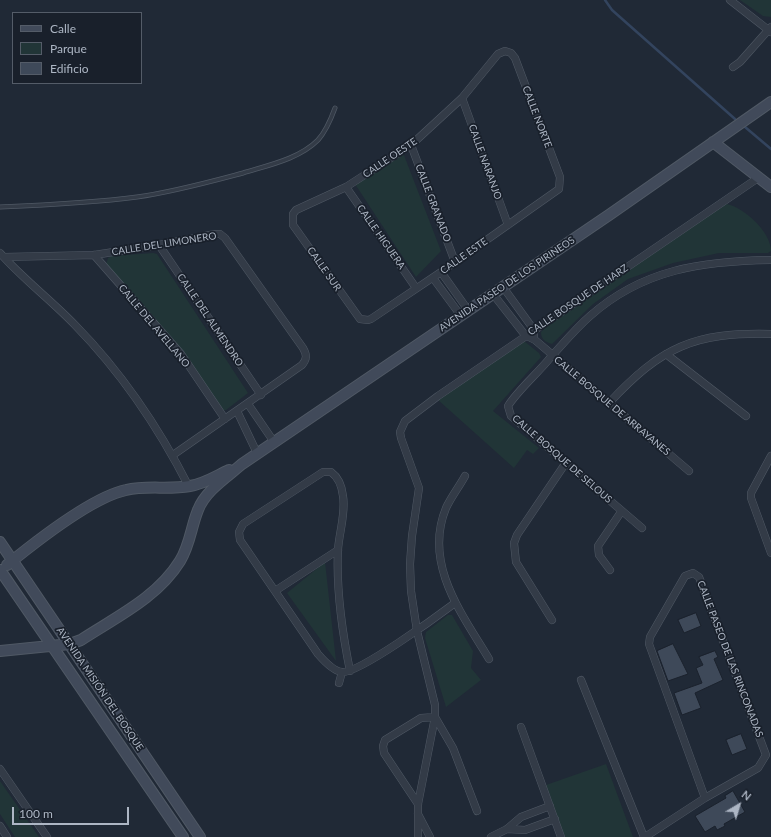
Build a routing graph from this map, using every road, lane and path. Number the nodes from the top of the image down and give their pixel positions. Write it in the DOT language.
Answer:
graph roads {
  1 [pos="730,0"];
  2 [pos="770,30"];
  3 [pos="507,52"];
  4 [pos="733,67"];
  5 [pos="462,98"];
  6 [pos="771,102"];
  7 [pos="335,108"];
  8 [pos="713,142"];
  9 [pos="411,145"];
  10 [pos="758,178"];
  11 [pos="560,186"];
  12 [pos="346,187"];
  13 [pos="771,187"];
  14 [pos="0,207"];
  15 [pos="293,214"];
  16 [pos="508,225"];
  17 [pos="159,245"];
  18 [pos="2,255"];
  19 [pos="94,255"];
  20 [pos="771,260"];
  21 [pos="455,262"];
  22 [pos="441,272"];
  23 [pos="433,278"];
  24 [pos="502,287"];
  25 [pos="416,288"];
  26 [pos="493,294"];
  27 [pos="464,313"];
  28 [pos="364,320"];
  29 [pos="534,330"];
  30 [pos="771,334"];
  31 [pos="525,335"];
  32 [pos="535,340"];
  33 [pos="666,354"];
  34 [pos="553,356"];
  35 [pos="261,395"];
  36 [pos="609,403"];
  37 [pos="248,404"];
  38 [pos="237,411"];
  39 [pos="746,416"];
  40 [pos="225,419"];
  41 [pos="274,442"];
  42 [pos="257,453"];
  43 [pos="173,455"];
  44 [pos="771,456"];
  45 [pos="242,464"];
  46 [pos="565,464"];
  47 [pos="689,471"];
  48 [pos="464,476"];
  49 [pos="189,487"];
  50 [pos="621,512"];
  51 [pos="642,528"];
  52 [pos="0,542"];
  53 [pos="338,550"];
  54 [pos="771,553"];
  55 [pos="12,561"];
  56 [pos="0,570"];
  57 [pos="610,570"];
  58 [pos="275,591"];
  59 [pos="455,603"];
  60 [pos="552,620"];
  61 [pos="417,631"];
  62 [pos="70,644"];
  63 [pos="54,646"];
  64 [pos="0,651"];
  65 [pos="489,659"];
  66 [pos="346,672"];
  67 [pos="581,680"];
  68 [pos="339,684"];
  69 [pos="435,717"];
  70 [pos="520,727"];
  71 [pos="0,769"];
  72 [pos="705,798"];
  73 [pos="418,804"];
  74 [pos="550,806"];
  75 [pos="477,811"];
  76 [pos="418,814"];
  77 [pos="555,819"];
  78 [pos="0,826"];
  79 [pos="507,829"];
  80 [pos="7,837"];
  81 [pos="47,837"];
  82 [pos="183,837"];
  83 [pos="200,837"];
  84 [pos="418,837"];
  85 [pos="430,837"];
  86 [pos="492,837"];
  87 [pos="562,837"];
  88 [pos="644,837"];
  1 -- 2 [label="street"];
  2 -- 4 [label="street"];
  3 -- 5 [label="street, CALLE OESTE"];
  3 -- 11 [label="street, CALLE NORTE"];
  5 -- 9 [label="street, CALLE OESTE"];
  5 -- 16 [label="street, CALLE NARANJO"];
  6 -- 8 [label="street, AVENIDA PASEO DE LOS PIRINEOS"];
  7 -- 14 [label="lane"];
  8 -- 10 [label="street"];
  8 -- 24 [label="street, AVENIDA PASEO DE LOS PIRINEOS"];
  9 -- 12 [label="street, CALLE OESTE"];
  9 -- 21 [label="street, CALLE GRANADO"];
  10 -- 13 [label="street"];
  10 -- 29 [label="street, CALLE BOSQUE DE HARZ"];
  11 -- 16 [label="street, CALLE ESTE"];
  12 -- 15 [label="street, CALLE OESTE"];
  12 -- 25 [label="street, CALLE HIGUERA"];
  15 -- 28 [label="street, CALLE SUR"];
  16 -- 21 [label="street, CALLE ESTE"];
  17 -- 19 [label="street, CALLE DEL LIMONERO"];
  17 -- 35 [label="street, CALLE DEL ALMENDRO"];
  17 -- 35 [label="street, CALLE DEL LIMONERO"];
  18 -- 19 [label="street, CALLE DEL LIMONERO"];
  18 -- 43 [label="street, CALLE DEL LIMONERO"];
  19 -- 40 [label="street, CALLE DEL AVELLANO"];
  20 -- 34 [label="street, CALLE BOSQUE DE SELOUS"];
  21 -- 22 [label="street, CALLE ESTE"];
  22 -- 23 [label="street, CALLE ESTE"];
  22 -- 27 [label="street"];
  23 -- 25 [label="street, CALLE ESTE"];
  23 -- 27 [label="street"];
  24 -- 26 [label="street, AVENIDA PASEO DE LOS PIRINEOS"];
  24 -- 29 [label="street"];
  25 -- 28 [label="street, CALLE ESTE"];
  26 -- 27 [label="street, AVENIDA PASEO DE LOS PIRINEOS"];
  26 -- 31 [label="street, CALLE BOSQUE DE ARRAYANES"];
  27 -- 41 [label="street, AVENIDA PASEO DE LOS PIRINEOS"];
  29 -- 31 [label="street, CALLE BOSQUE DE HARZ"];
  29 -- 32 [label="street"];
  30 -- 33 [label="street"];
  31 -- 32 [label="street, CALLE BOSQUE DE ARRAYANES"];
  31 -- 61 [label="street, CALLE BOSQUE DE HARZ"];
  32 -- 34 [label="street, CALLE BOSQUE DE ARRAYANES"];
  33 -- 36 [label="street"];
  33 -- 39 [label="street"];
  34 -- 36 [label="street, CALLE BOSQUE DE ARRAYANES"];
  34 -- 46 [label="street, CALLE BOSQUE DE SELOUS"];
  35 -- 37 [label="street"];
  36 -- 47 [label="street, CALLE BOSQUE DE ARRAYANES"];
  37 -- 38 [label="street"];
  37 -- 41 [label="street"];
  38 -- 40 [label="street"];
  38 -- 42 [label="street"];
  40 -- 43 [label="street"];
  41 -- 42 [label="street, AVENIDA PASEO DE LOS PIRINEOS"];
  42 -- 45 [label="street, AVENIDA PASEO DE LOS PIRINEOS"];
  43 -- 49 [label="street, CALLE DEL LIMONERO"];
  44 -- 54 [label="street"];
  45 -- 49 [label="street"];
  45 -- 62 [label="street"];
  46 -- 50 [label="street, CALLE BOSQUE DE SELOUS"];
  46 -- 60 [label="street"];
  48 -- 59 [label="street"];
  49 -- 55 [label="street"];
  50 -- 51 [label="street, CALLE BOSQUE DE SELOUS"];
  50 -- 57 [label="street"];
  52 -- 55 [label="street, AVENIDA MISIÓN DEL BOSQUE"];
  53 -- 58 [label="street"];
  53 -- 58 [label="street"];
  53 -- 66 [label="street"];
  55 -- 56 [label="street"];
  55 -- 62 [label="street, AVENIDA MISIÓN DEL BOSQUE"];
  56 -- 63 [label="street, AVENIDA MISIÓN DEL BOSQUE"];
  58 -- 66 [label="street"];
  59 -- 61 [label="street"];
  59 -- 65 [label="street"];
  61 -- 66 [label="street"];
  61 -- 69 [label="street"];
  62 -- 63 [label="street"];
  62 -- 83 [label="street, AVENIDA MISIÓN DEL BOSQUE"];
  63 -- 64 [label="street"];
  63 -- 82 [label="street, AVENIDA MISIÓN DEL BOSQUE"];
  66 -- 68 [label="street"];
  67 -- 88 [label="street, CALLE PASEO DE LAS RINCONADAS"];
  69 -- 73 [label="street"];
  69 -- 73 [label="street"];
  69 -- 75 [label="street"];
  70 -- 74 [label="street"];
  71 -- 81 [label="street"];
  72 -- 72 [label="street, CALLE PASEO DE LAS RINCONADAS"];
  72 -- 88 [label="street, CALLE PASEO DE LAS RINCONADAS"];
  73 -- 76 [label="street"];
  74 -- 77 [label="street"];
  74 -- 79 [label="street"];
  76 -- 84 [label="street"];
  76 -- 85 [label="street"];
  77 -- 79 [label="street"];
  77 -- 87 [label="street"];
  78 -- 80 [label="street"];
  79 -- 86 [label="street"];
}
